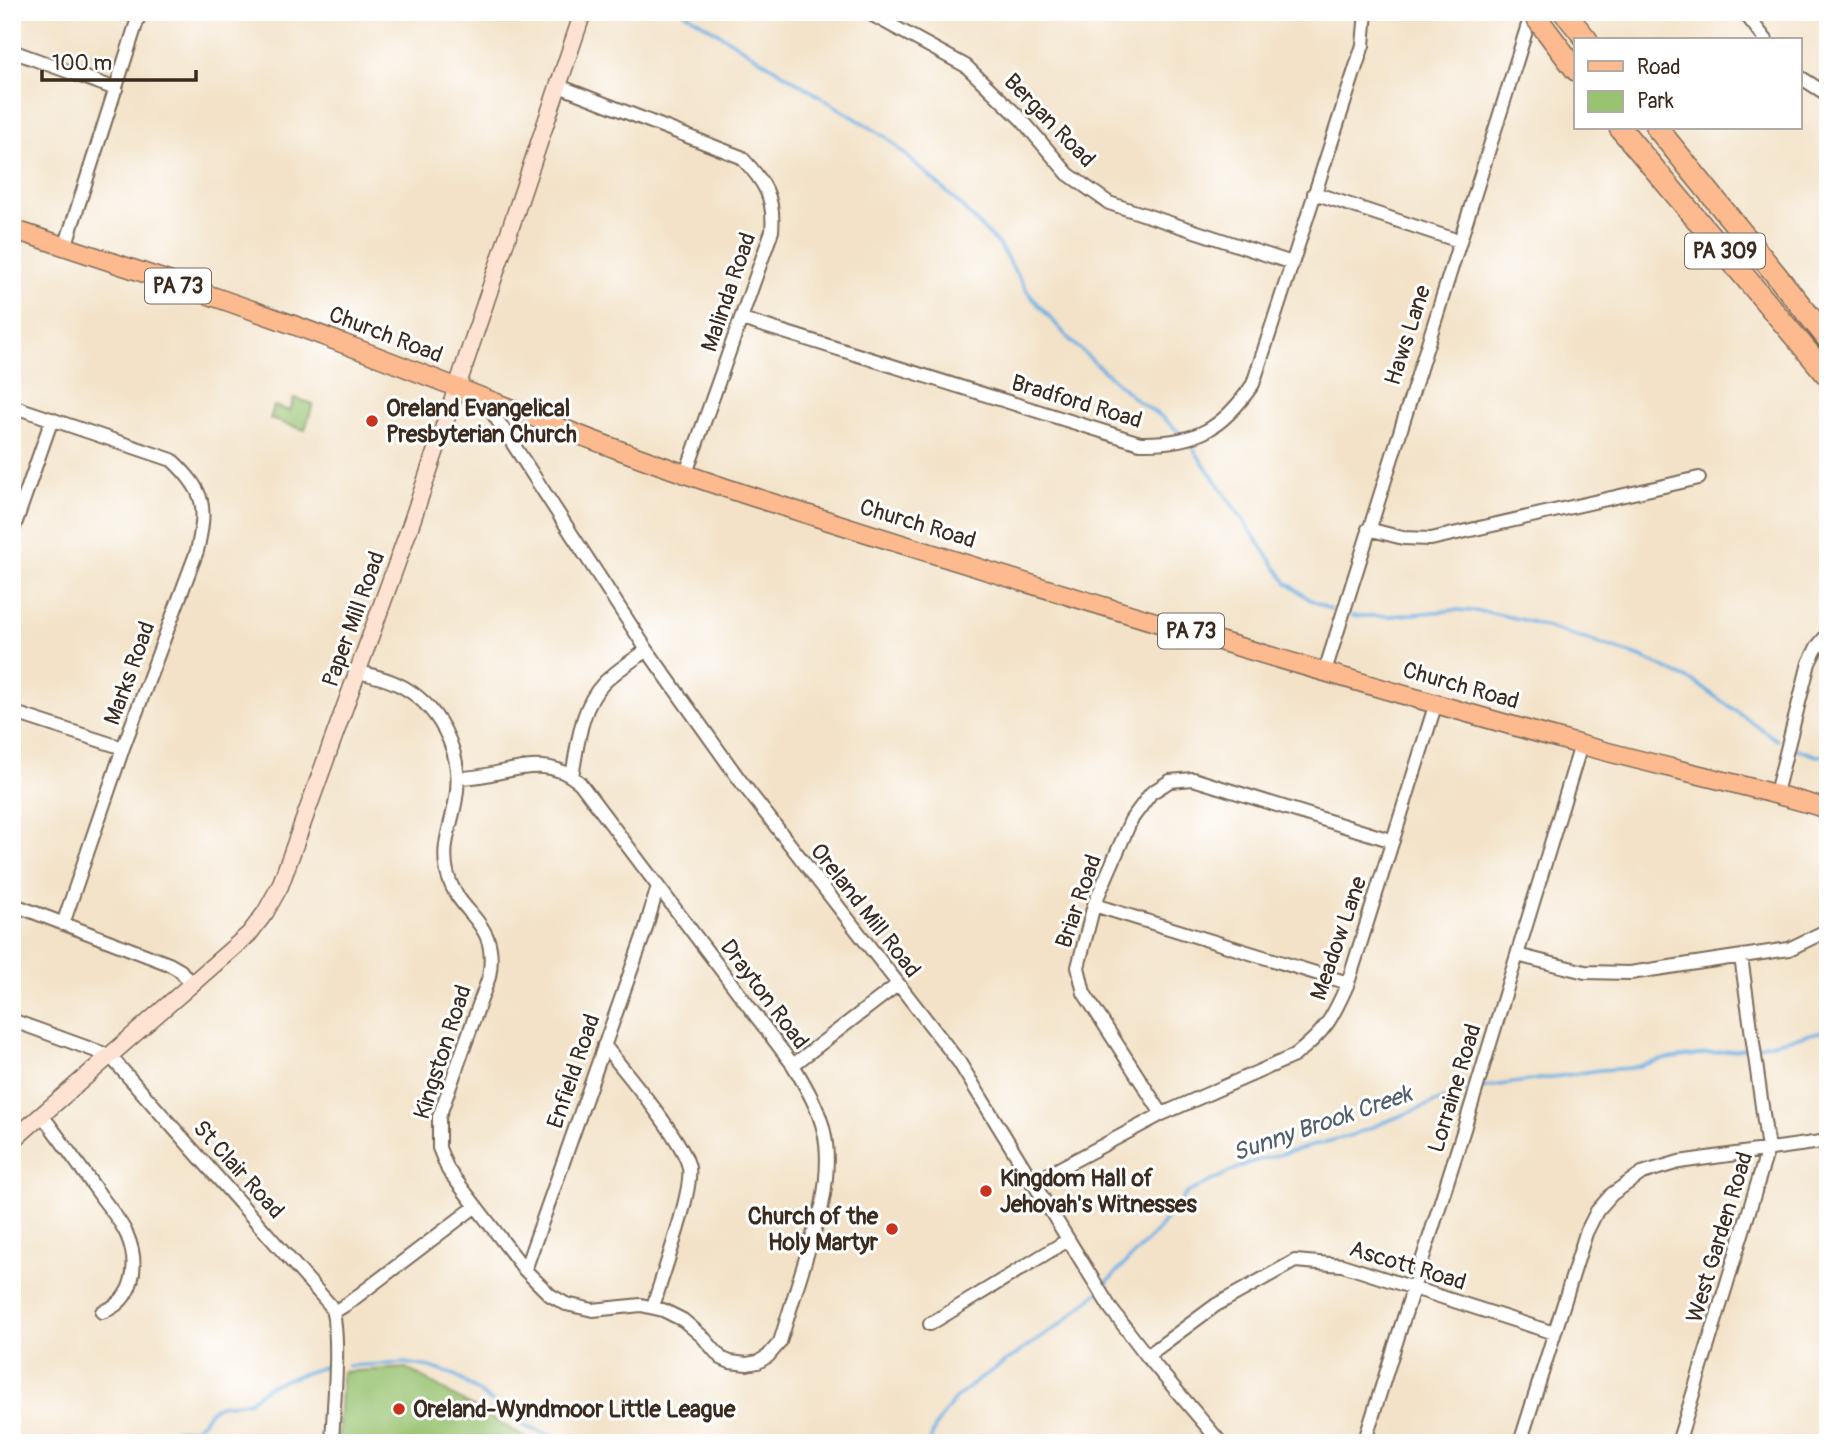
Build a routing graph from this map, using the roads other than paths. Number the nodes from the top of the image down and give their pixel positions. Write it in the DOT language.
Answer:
graph roads {
  1 [pos="140,12"];
  2 [pos="583,12"];
  3 [pos="867,12"];
  4 [pos="1366,12"];
  5 [pos="1744,12"];
  6 [pos="1565,14"];
  7 [pos="1538,21"];
  8 [pos="1585,38"];
  9 [pos="1764,38"];
  10 [pos="12,51"];
  11 [pos="1574,66"];
  12 [pos="1801,78"];
  13 [pos="559,86"];
  14 [pos="116,89"];
  15 [pos="1828,95"];
  16 [pos="1622,130"];
  17 [pos="1659,130"];
  18 [pos="1314,193"];
  19 [pos="12,229"];
  20 [pos="1459,241"];
  21 [pos="65,247"];
  22 [pos="1292,263"];
  23 [pos="741,318"];
  24 [pos="1828,339"];
  25 [pos="1828,376"];
  26 [pos="457,388"];
  27 [pos="483,398"];
  28 [pos="12,405"];
  29 [pos="52,419"];
  30 [pos="686,473"];
  31 [pos="1699,478"];
  32 [pos="1368,529"];
  33 [pos="12,533"];
  34 [pos="1828,634"];
  35 [pos="647,650"];
  36 [pos="1325,671"];
  37 [pos="359,672"];
  38 [pos="1436,703"];
  39 [pos="12,712"];
  40 [pos="1581,745"];
  41 [pos="123,748"];
  42 [pos="572,776"];
  43 [pos="458,778"];
  44 [pos="1776,793"];
  45 [pos="1828,809"];
  46 [pos="1393,841"];
  47 [pos="658,886"];
  48 [pos="12,904"];
  49 [pos="1094,905"];
  50 [pos="63,924"];
  51 [pos="1828,930"];
  52 [pos="1517,955"];
  53 [pos="1741,957"];
  54 [pos="1348,983"];
  55 [pos="897,985"];
  56 [pos="192,986"];
  57 [pos="17,1022"];
  58 [pos="604,1045"];
  59 [pos="110,1056"];
  60 [pos="793,1065"];
  61 [pos="1162,1114"];
  62 [pos="42,1115"];
  63 [pos="1828,1140"];
  64 [pos="12,1141"];
  65 [pos="1768,1149"];
  66 [pos="1032,1183"];
  67 [pos="475,1206"];
  68 [pos="1068,1240"];
  69 [pos="525,1270"];
  70 [pos="1412,1288"];
  71 [pos="653,1307"];
  72 [pos="102,1312"];
  73 [pos="334,1312"];
  74 [pos="930,1324"];
  75 [pos="1554,1333"];
  76 [pos="1147,1356"];
  77 [pos="747,1364"];
  78 [pos="332,1443"];
  79 [pos="1221,1443"];
  80 [pos="1364,1443"];
  81 [pos="1520,1443"];
  82 [pos="1678,1443"];
  1 -- 14 [label="street"];
  2 -- 13 [label="street, Paper Mill Road"];
  3 -- 22 [label="street, Bergan Road"];
  4 -- 18 [label="street, Bradford Road"];
  5 -- 9 [label="street"];
  6 -- 8 [label="highway"];
  7 -- 11 [label="highway"];
  7 -- 20 [label="street, Haws Lane"];
  10 -- 14 [label="street"];
  12 -- 15 [label="street"];
  13 -- 23 [label="street, Malinda Road"];
  13 -- 26 [label="street, Paper Mill Road"];
  14 -- 21 [label="street"];
  16 -- 25 [label="highway, PA 309"];
  17 -- 24 [label="highway, PA 309"];
  18 -- 20 [label="street"];
  18 -- 22 [label="street, Bradford Road"];
  19 -- 21 [label="main road, Church Road / PA 73"];
  20 -- 32 [label="street, Haws Lane"];
  21 -- 26 [label="main road, Church Road / PA 73"];
  22 -- 23 [label="street, Bradford Road"];
  23 -- 30 [label="street, Malinda Road"];
  26 -- 27 [label="main road, Church Road / PA 73"];
  26 -- 37 [label="street, Paper Mill Road"];
  27 -- 30 [label="main road, Church Road / PA 73"];
  27 -- 35 [label="street, Oreland Mill Road"];
  28 -- 29 [label="street, Marks Road"];
  29 -- 33 [label="street"];
  29 -- 41 [label="street, Marks Road"];
  30 -- 36 [label="main road, Church Road / PA 73"];
  31 -- 32 [label="street"];
  32 -- 36 [label="street, Haws Lane"];
  34 -- 44 [label="street"];
  35 -- 42 [label="street"];
  35 -- 55 [label="street, Oreland Mill Road"];
  36 -- 38 [label="main road, Church Road / PA 73"];
  37 -- 43 [label="street, Kingston Road"];
  37 -- 56 [label="street, Paper Mill Road"];
  38 -- 40 [label="main road, Church Road / PA 73"];
  38 -- 46 [label="street, Meadow Lane"];
  39 -- 41 [label="street"];
  40 -- 44 [label="main road, Church Road / PA 73"];
  40 -- 52 [label="street, Lorraine Road"];
  41 -- 50 [label="street, Marks Road"];
  42 -- 43 [label="street"];
  42 -- 47 [label="street, Drayton Road"];
  43 -- 67 [label="street, Kingston Road"];
  44 -- 45 [label="main road, Church Road / PA 73"];
  46 -- 49 [label="street, Briar Road"];
  46 -- 54 [label="street, Meadow Lane"];
  47 -- 58 [label="street, Enfield Road"];
  47 -- 60 [label="street, Drayton Road"];
  48 -- 50 [label="street"];
  49 -- 54 [label="street"];
  49 -- 61 [label="street, Briar Road"];
  50 -- 56 [label="street"];
  51 -- 53 [label="street"];
  52 -- 53 [label="street"];
  52 -- 70 [label="street, Lorraine Road"];
  53 -- 65 [label="street, West Garden Road"];
  54 -- 61 [label="street, Meadow Lane"];
  55 -- 60 [label="street"];
  55 -- 66 [label="street, Oreland Mill Road"];
  56 -- 59 [label="street, Paper Mill Road"];
  57 -- 59 [label="street"];
  58 -- 69 [label="street, Enfield Road"];
  58 -- 71 [label="street"];
  59 -- 62 [label="street, Paper Mill Road"];
  59 -- 73 [label="street, St Clair Road"];
  60 -- 77 [label="street, Drayton Road"];
  61 -- 66 [label="street, Meadow Lane"];
  62 -- 64 [label="street, Paper Mill Road"];
  62 -- 72 [label="street"];
  63 -- 65 [label="street"];
  65 -- 75 [label="street"];
  65 -- 82 [label="street, West Garden Road"];
  66 -- 68 [label="street, Oreland Mill Road"];
  67 -- 69 [label="street, Kingston Road"];
  67 -- 73 [label="street"];
  68 -- 74 [label="street"];
  68 -- 76 [label="street, Oreland Mill Road"];
  69 -- 71 [label="street, Kingston Road"];
  70 -- 75 [label="street, Ascott Road"];
  70 -- 76 [label="street, Ascott Road"];
  70 -- 80 [label="street, Lorraine Road"];
  71 -- 77 [label="street, Kingston Road"];
  73 -- 78 [label="street"];
  75 -- 81 [label="street"];
  76 -- 79 [label="street, Oreland Mill Road"];
}
